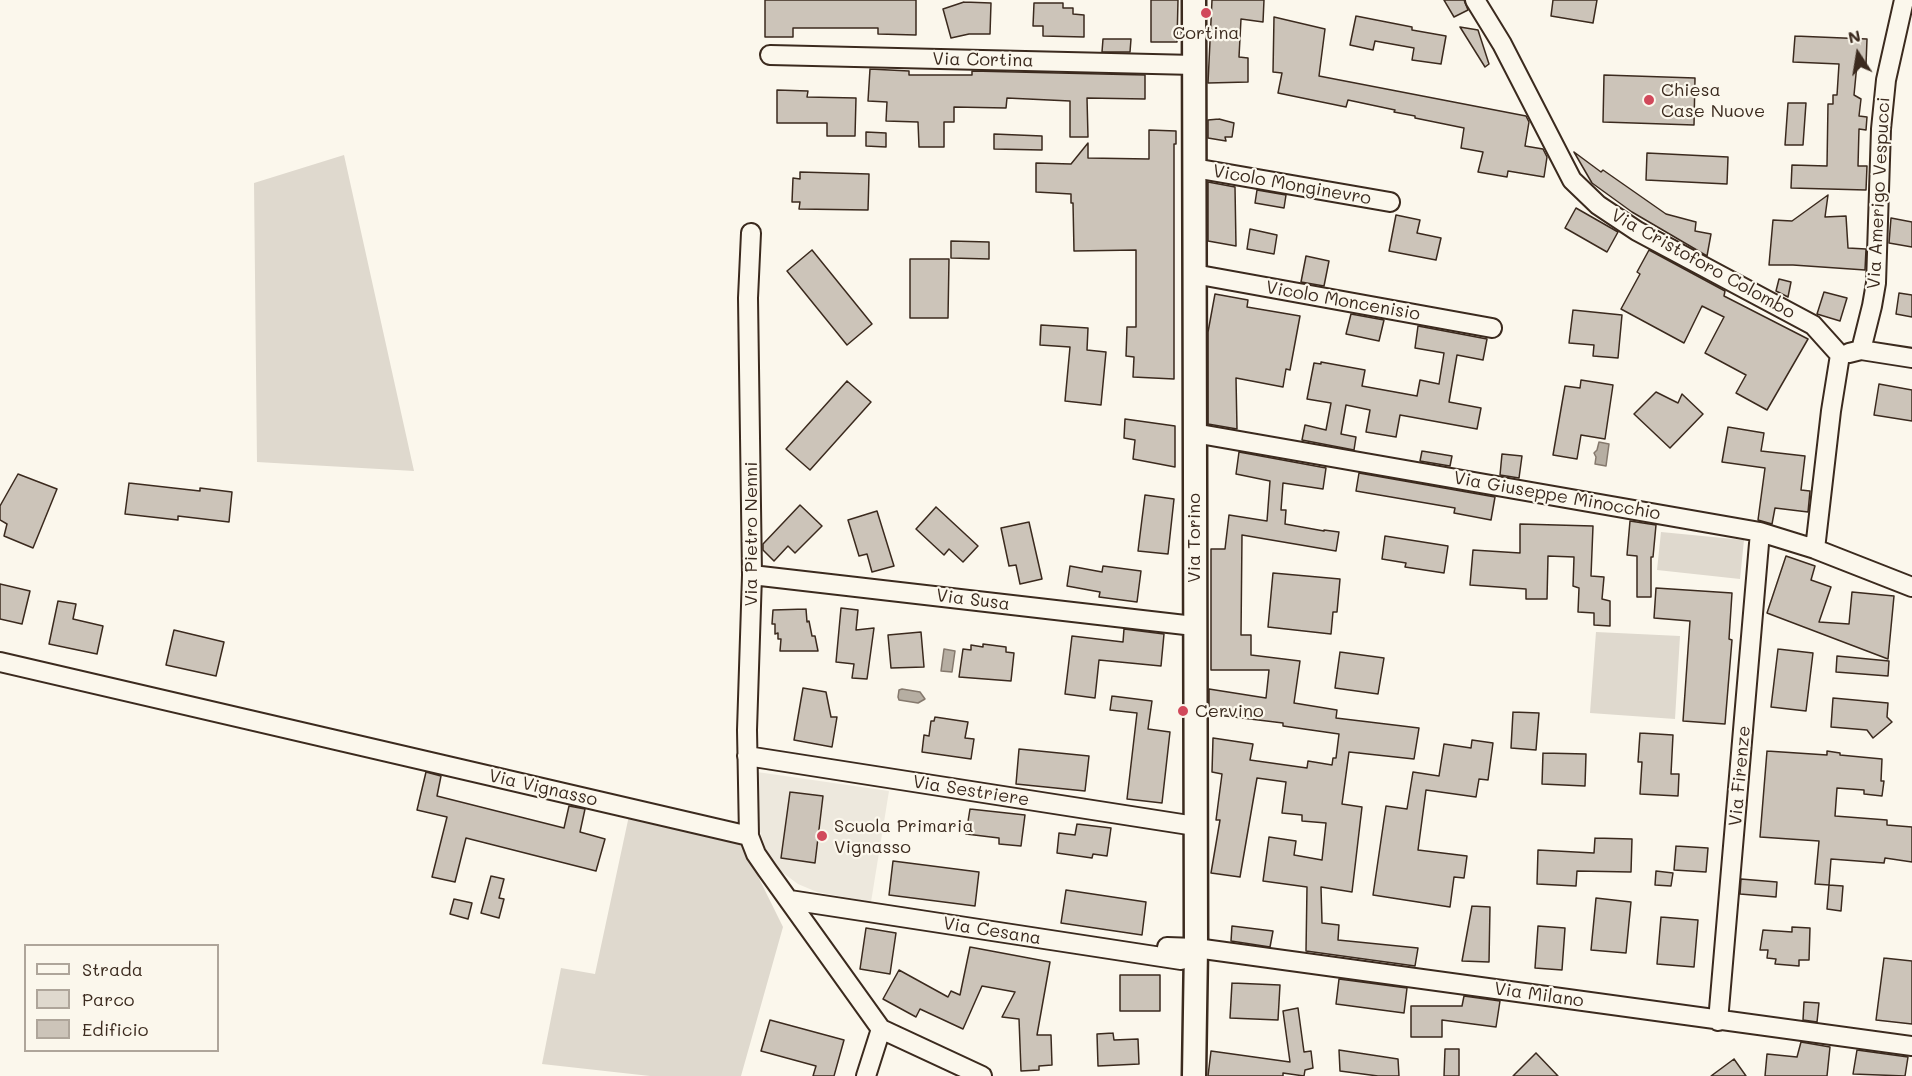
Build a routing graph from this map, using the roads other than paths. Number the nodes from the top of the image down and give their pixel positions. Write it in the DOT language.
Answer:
graph roads {
  1 [pos="1194,0"];
  2 [pos="1474,0"];
  3 [pos="1904,0"];
  4 [pos="770,56"];
  5 [pos="1195,65"];
  6 [pos="1194,168"];
  7 [pos="1390,202"];
  8 [pos="751,233"];
  9 [pos="1194,274"];
  10 [pos="1492,328"];
  11 [pos="1861,350"];
  12 [pos="1840,355"];
  13 [pos="1912,358"];
  14 [pos="1194,433"];
  15 [pos="1760,532"];
  16 [pos="1815,549"];
  17 [pos="752,575"];
  18 [pos="1912,587"];
  19 [pos="1194,626"];
  20 [pos="0,662"];
  21 [pos="747,756"];
  22 [pos="1195,826"];
  23 [pos="749,836"];
  24 [pos="790,900"];
  25 [pos="1167,947"];
  26 [pos="1195,955"];
  27 [pos="1718,1021"];
  28 [pos="881,1029"];
  29 [pos="1912,1047"];
  30 [pos="866,1076"];
  31 [pos="982,1076"];
  32 [pos="1194,1076"];
  1 -- 5 [label="street, Via Torino"];
  2 -- 12 [label="street, Via Cristoforo Colombo"];
  3 -- 11 [label="street, Via Amerigo Vespucci"];
  4 -- 5 [label="street, Via Cortina"];
  5 -- 6 [label="street, Via Torino"];
  6 -- 7 [label="street, Vicolo Monginevro"];
  6 -- 9 [label="street, Via Torino"];
  8 -- 17 [label="street, Via Pietro Nenni"];
  9 -- 10 [label="street, Vicolo Moncenisio"];
  9 -- 14 [label="street, Via Torino"];
  11 -- 12 [label="street"];
  11 -- 13 [label="street"];
  12 -- 16 [label="street"];
  14 -- 15 [label="street, Via Giuseppe Minocchio"];
  14 -- 19 [label="street, Via Torino"];
  15 -- 16 [label="street, Via Giuseppe Minocchio"];
  15 -- 27 [label="street, Via Firenze"];
  16 -- 18 [label="street, Via Giuseppe Minocchio"];
  17 -- 19 [label="street, Via Susa"];
  17 -- 21 [label="street, Via Pietro Nenni"];
  19 -- 22 [label="street, Via Torino"];
  20 -- 23 [label="street, Via Vignasso"];
  21 -- 22 [label="street, Via Sestriere"];
  21 -- 23 [label="street, Via Pietro Nenni"];
  22 -- 26 [label="street, Via Torino"];
  23 -- 24 [label="street"];
  24 -- 26 [label="street, Via Cesana"];
  24 -- 28 [label="street"];
  25 -- 26 [label="street, Via Milano"];
  26 -- 27 [label="street, Via Milano"];
  26 -- 32 [label="street, Via Torino"];
  27 -- 29 [label="street, Via Milano"];
  28 -- 30 [label="street"];
  28 -- 31 [label="street"];
}
